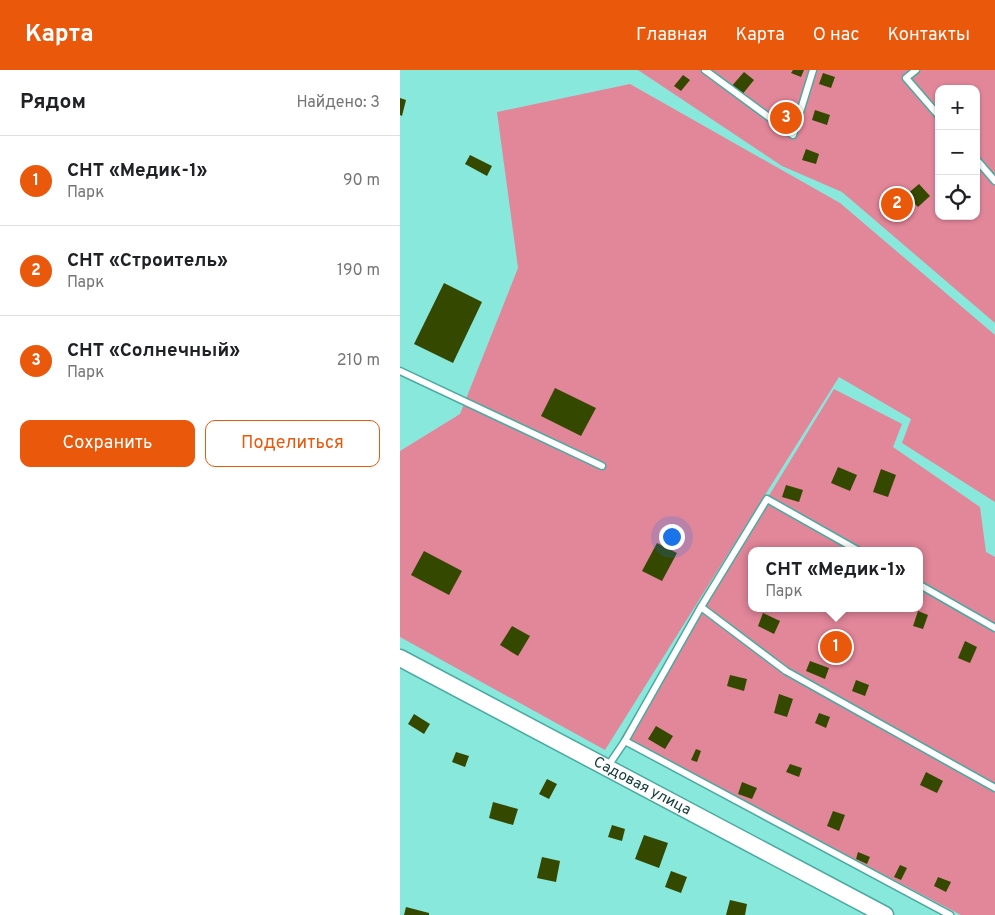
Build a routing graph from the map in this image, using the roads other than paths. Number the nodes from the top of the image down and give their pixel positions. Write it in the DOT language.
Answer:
graph roads {
  1 [pos="705,70"];
  2 [pos="813,70"];
  3 [pos="916,70"];
  4 [pos="935,111"];
  5 [pos="980,164"];
  6 [pos="995,181"];
  7 [pos="400,371"];
  8 [pos="602,466"];
  9 [pos="852,547"];
  10 [pos="923,588"];
  11 [pos="701,607"];
  12 [pos="995,628"];
  13 [pos="400,658"];
  14 [pos="625,742"];
  15 [pos="607,767"];
  16 [pos="995,788"];
  17 [pos="885,915"];
  18 [pos="950,915"];
  1 -- 2 [label="lane"];
  3 -- 4 [label="lane"];
  5 -- 6 [label="lane"];
  7 -- 8 [label="lane"];
  9 -- 11 [label="lane"];
  10 -- 12 [label="lane"];
  11 -- 14 [label="lane"];
  11 -- 16 [label="lane"];
  13 -- 15 [label="street, Садовая улица"];
  14 -- 15 [label="lane"];
  14 -- 18 [label="lane"];
  15 -- 17 [label="street, Садовая улица"];
}
